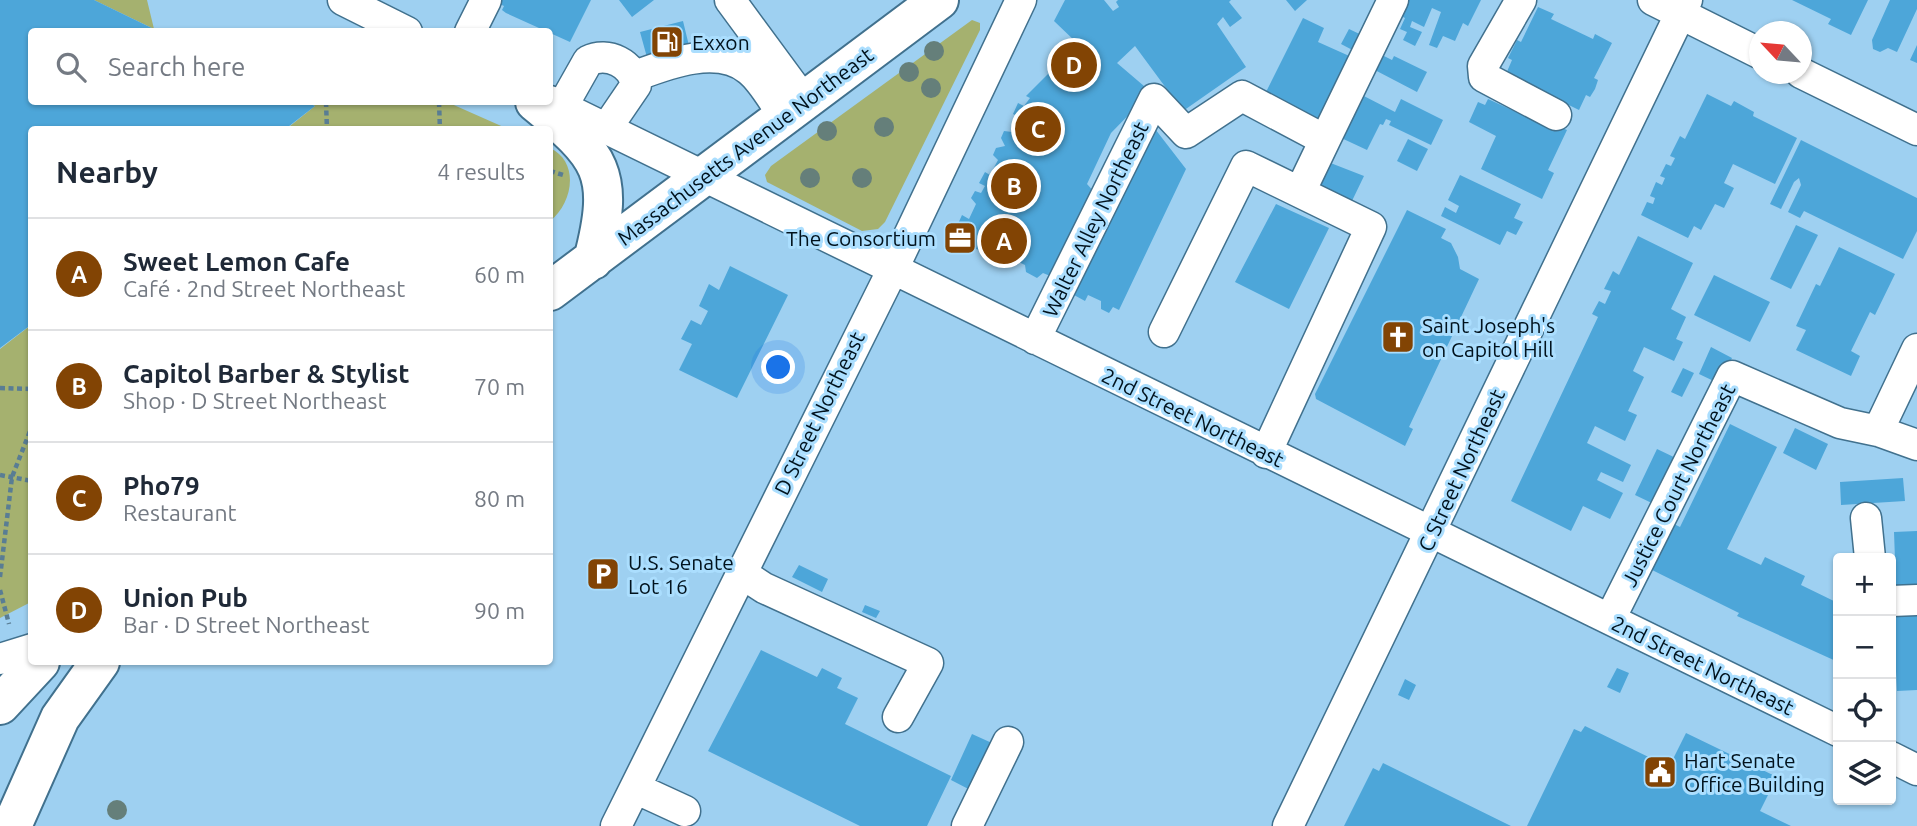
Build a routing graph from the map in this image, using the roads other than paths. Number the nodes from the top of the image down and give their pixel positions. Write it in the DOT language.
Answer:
graph roads {
  1 [pos="343,0"];
  2 [pos="486,0"];
  3 [pos="730,0"];
  4 [pos="939,0"];
  5 [pos="1021,0"];
  6 [pos="1393,0"];
  7 [pos="1521,0"];
  8 [pos="1653,0"];
  9 [pos="1684,7"];
  10 [pos="399,28"];
  11 [pos="472,28"];
  12 [pos="1749,47"];
  13 [pos="635,76"];
  14 [pos="1812,79"];
  15 [pos="553,99"];
  16 [pos="551,105"];
  17 [pos="553,105"];
  18 [pos="795,110"];
  19 [pos="1556,116"];
  20 [pos="606,129"];
  21 [pos="1917,130"];
  22 [pos="1325,140"];
  23 [pos="705,177"];
  24 [pos="1300,192"];
  25 [pos="593,260"];
  26 [pos="893,269"];
  27 [pos="553,289"];
  28 [pos="1164,332"];
  29 [pos="1035,339"];
  30 [pos="1917,349"];
  31 [pos="1878,431"];
  32 [pos="1917,445"];
  33 [pos="1266,453"];
  34 [pos="1866,518"];
  35 [pos="1431,534"];
  36 [pos="1870,553"];
  37 [pos="741,573"];
  38 [pos="1917,600"];
  39 [pos="1896,601"];
  40 [pos="1610,619"];
  41 [pos="28,650"];
  42 [pos="0,659"];
  43 [pos="37,665"];
  44 [pos="98,665"];
  45 [pos="0,705"];
  46 [pos="898,717"];
  47 [pos="1833,729"];
  48 [pos="1008,742"];
  49 [pos="1896,760"];
  50 [pos="1917,770"];
  51 [pos="635,788"];
  52 [pos="685,811"];
  53 [pos="12,826"];
  54 [pos="616,826"];
  55 [pos="967,826"];
  56 [pos="1288,826"];
  1 -- 10 [label="street"];
  2 -- 11 [label="street"];
  3 -- 18 [label="street"];
  4 -- 18 [label="main road, Massachusetts Avenue Northeast"];
  5 -- 26 [label="street, D Street Northeast"];
  6 -- 22 [label="street"];
  7 -- 19 [label="street"];
  8 -- 9 [label="street"];
  9 -- 12 [label="street"];
  9 -- 35 [label="street, C Street Northeast"];
  13 -- 15 [label="street"];
  13 -- 18 [label="street"];
  13 -- 20 [label="street"];
  14 -- 21 [label="street"];
  16 -- 25 [label="main road"];
  17 -- 20 [label="street, 2nd Street Northeast"];
  18 -- 23 [label="main road, Massachusetts Avenue Northeast"];
  20 -- 23 [label="street, 2nd Street Northeast"];
  22 -- 24 [label="street"];
  22 -- 29 [label="street, Walter Alley Northeast"];
  23 -- 25 [label="main road, Massachusetts Avenue Northeast"];
  23 -- 26 [label="street, 2nd Street Northeast"];
  24 -- 28 [label="street"];
  24 -- 33 [label="street"];
  25 -- 27 [label="main road, Massachusetts Avenue Northeast"];
  26 -- 29 [label="street, 2nd Street Northeast"];
  26 -- 37 [label="street, D Street Northeast"];
  29 -- 33 [label="street, 2nd Street Northeast"];
  30 -- 31 [label="street"];
  31 -- 32 [label="street"];
  31 -- 40 [label="street, Justice Court Northeast"];
  33 -- 35 [label="street, 2nd Street Northeast"];
  34 -- 36 [label="street"];
  35 -- 40 [label="street, 2nd Street Northeast"];
  35 -- 56 [label="street, C Street Northeast"];
  37 -- 46 [label="street"];
  37 -- 51 [label="street, D Street Northeast"];
  38 -- 39 [label="street"];
  40 -- 47 [label="street, 2nd Street Northeast"];
  41 -- 42 [label="street"];
  43 -- 45 [label="main road"];
  44 -- 53 [label="main road"];
  48 -- 55 [label="street"];
  49 -- 50 [label="street"];
  51 -- 52 [label="street"];
  51 -- 54 [label="street, D Street Northeast"];
}
